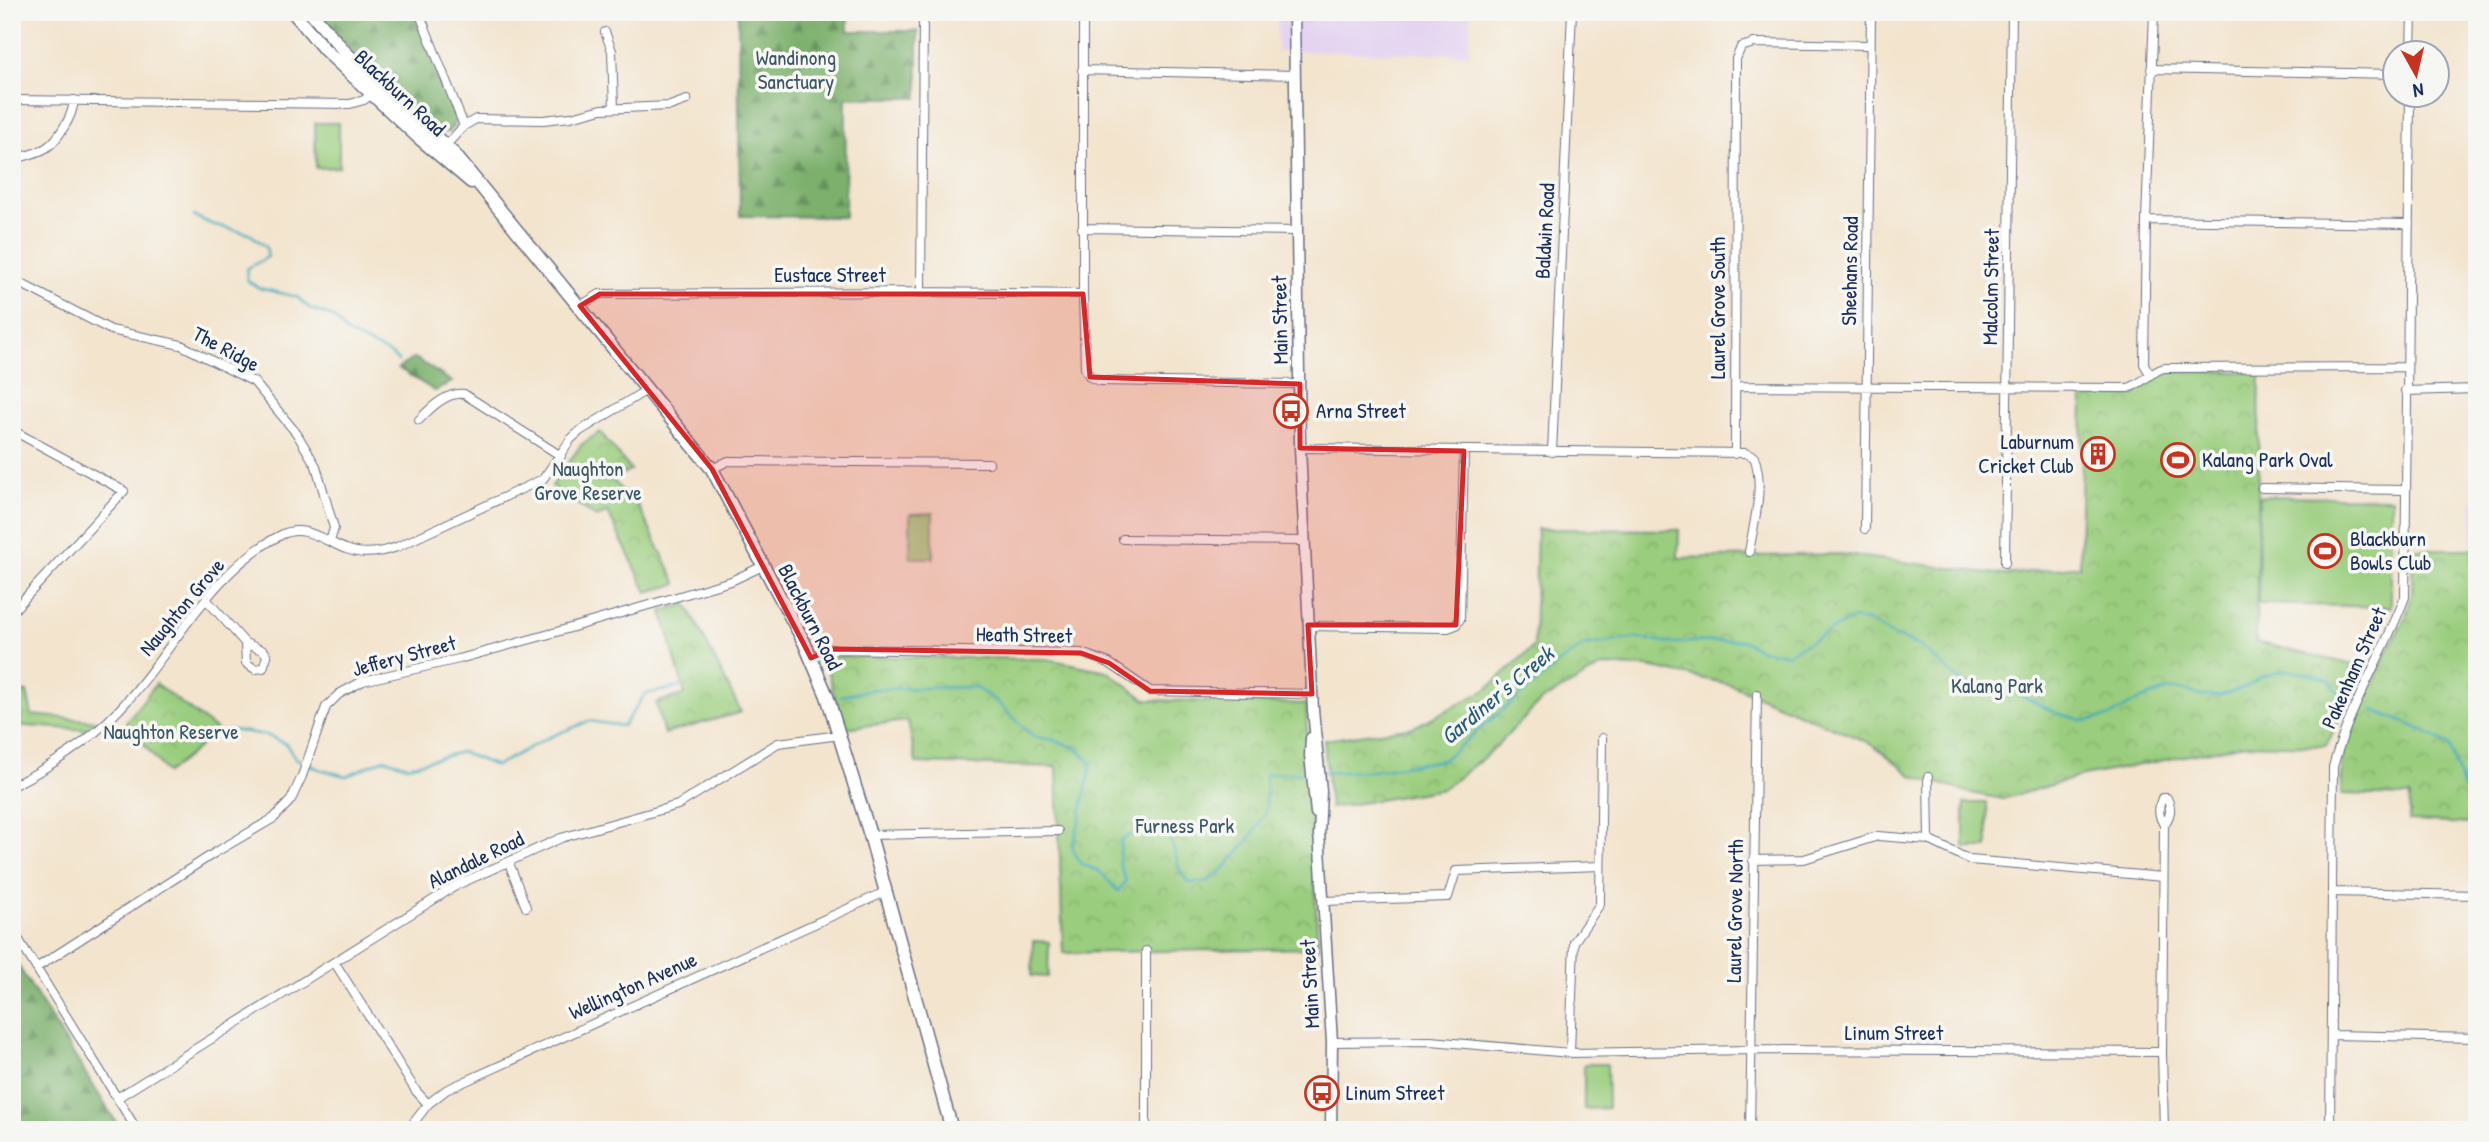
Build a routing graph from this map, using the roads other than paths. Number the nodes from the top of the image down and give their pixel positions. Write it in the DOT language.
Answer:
graph roads {
  1 [pos="293,12"];
  2 [pos="310,12"];
  3 [pos="419,12"];
  4 [pos="923,12"];
  5 [pos="1083,12"];
  6 [pos="1294,12"];
  7 [pos="1572,12"];
  8 [pos="1871,12"];
  9 [pos="2012,12"];
  10 [pos="2154,12"];
  11 [pos="2412,12"];
  12 [pos="605,32"];
  13 [pos="2411,38"];
  14 [pos="1870,45"];
  15 [pos="2151,69"];
  16 [pos="1082,70"];
  17 [pos="2380,74"];
  18 [pos="1295,75"];
  19 [pos="376,90"];
  20 [pos="12,100"];
  21 [pos="74,100"];
  22 [pos="687,100"];
  23 [pos="614,108"];
  24 [pos="2410,108"];
  25 [pos="408,109"];
  26 [pos="464,126"];
  27 [pos="418,137"];
  28 [pos="442,150"];
  29 [pos="12,160"];
  30 [pos="2146,220"];
  31 [pos="2409,224"];
  32 [pos="1083,228"];
  33 [pos="1298,231"];
  34 [pos="12,279"];
  35 [pos="921,292"];
  36 [pos="1083,294"];
  37 [pos="580,306"];
  38 [pos="2406,367"];
  39 [pos="2150,374"];
  40 [pos="1300,384"];
  41 [pos="1735,386"];
  42 [pos="1867,387"];
  43 [pos="2007,387"];
  44 [pos="648,389"];
  45 [pos="2477,389"];
  46 [pos="2406,391"];
  47 [pos="419,420"];
  48 [pos="12,430"];
  49 [pos="1300,448"];
  50 [pos="1465,451"];
  51 [pos="1552,452"];
  52 [pos="1735,454"];
  53 [pos="561,456"];
  54 [pos="989,463"];
  55 [pos="712,469"];
  56 [pos="2262,488"];
  57 [pos="2406,490"];
  58 [pos="1865,529"];
  59 [pos="1123,539"];
  60 [pos="1303,541"];
  61 [pos="330,542"];
  62 [pos="1749,552"];
  63 [pos="2005,563"];
  64 [pos="763,566"];
  65 [pos="206,599"];
  66 [pos="12,612"];
  67 [pos="1308,626"];
  68 [pos="245,643"];
  69 [pos="811,658"];
  70 [pos="1312,694"];
  71 [pos="1758,694"];
  72 [pos="840,735"];
  73 [pos="1601,738"];
  74 [pos="1928,777"];
  75 [pos="12,786"];
  76 [pos="2164,825"];
  77 [pos="1058,831"];
  78 [pos="870,835"];
  79 [pos="1929,840"];
  80 [pos="1753,860"];
  81 [pos="509,863"];
  82 [pos="1600,866"];
  83 [pos="2163,877"];
  84 [pos="885,892"];
  85 [pos="2332,892"];
  86 [pos="2477,895"];
  87 [pos="1324,901"];
  88 [pos="526,907"];
  89 [pos="12,929"];
  90 [pos="1146,951"];
  91 [pos="335,963"];
  92 [pos="36,968"];
  93 [pos="2332,1035"];
  94 [pos="2477,1038"];
  95 [pos="1332,1042"];
  96 [pos="1751,1050"];
  97 [pos="2162,1052"];
  98 [pos="1570,1053"];
  99 [pos="117,1098"];
  100 [pos="428,1104"];
  101 [pos="137,1130"];
  102 [pos="408,1130"];
  103 [pos="952,1130"];
  104 [pos="1146,1130"];
  105 [pos="1331,1130"];
  106 [pos="1750,1130"];
  107 [pos="2164,1130"];
  108 [pos="2330,1130"];
  1 -- 19 [label="main road, Blackburn Road"];
  2 -- 19 [label="main road, Blackburn Road"];
  3 -- 26 [label="street"];
  4 -- 35 [label="street"];
  5 -- 16 [label="street"];
  6 -- 18 [label="street, Main Street"];
  7 -- 51 [label="street, Baldwin Road"];
  8 -- 14 [label="street, Sheehans Road"];
  9 -- 43 [label="street, Malcolm Street"];
  10 -- 15 [label="street"];
  11 -- 13 [label="street"];
  12 -- 23 [label="street"];
  14 -- 41 [label="street, Laurel Grove South"];
  14 -- 42 [label="street, Sheehans Road"];
  15 -- 17 [label="street"];
  15 -- 30 [label="street"];
  16 -- 18 [label="street"];
  16 -- 32 [label="street"];
  18 -- 33 [label="street, Main Street"];
  19 -- 21 [label="street"];
  19 -- 25 [label="main road, Blackburn Road"];
  19 -- 27 [label="main road, Blackburn Road"];
  20 -- 21 [label="street"];
  21 -- 29 [label="street"];
  22 -- 23 [label="street"];
  23 -- 26 [label="street"];
  24 -- 31 [label="street, Pakenham Street"];
  25 -- 27 [label="main road"];
  25 -- 28 [label="main road, Blackburn Road"];
  26 -- 28 [label="street"];
  27 -- 28 [label="main road, Blackburn Road"];
  28 -- 37 [label="main road, Blackburn Road"];
  30 -- 31 [label="street"];
  30 -- 39 [label="street"];
  31 -- 38 [label="street, Pakenham Street"];
  32 -- 33 [label="street"];
  32 -- 36 [label="street"];
  33 -- 40 [label="street, Main Street"];
  34 -- 61 [label="street, The Ridge"];
  35 -- 36 [label="street, Eustace Street"];
  35 -- 37 [label="street, Eustace Street"];
  36 -- 40 [label="street"];
  37 -- 44 [label="main road, Blackburn Road"];
  38 -- 39 [label="street"];
  38 -- 46 [label="street, Pakenham Street"];
  39 -- 43 [label="street"];
  40 -- 49 [label="street, Main Street"];
  41 -- 42 [label="street"];
  41 -- 52 [label="street, Laurel Grove South"];
  42 -- 43 [label="street"];
  42 -- 58 [label="street, Sheehans Road"];
  43 -- 63 [label="street, Malcolm Street"];
  44 -- 53 [label="street, Naughton Grove"];
  44 -- 55 [label="main road, Blackburn Road"];
  45 -- 46 [label="street"];
  46 -- 57 [label="street, Pakenham Street"];
  47 -- 53 [label="street"];
  48 -- 66 [label="street"];
  49 -- 50 [label="street"];
  49 -- 60 [label="street, Main Street"];
  50 -- 51 [label="street"];
  50 -- 67 [label="street"];
  51 -- 52 [label="street"];
  52 -- 62 [label="street"];
  53 -- 61 [label="street, Naughton Grove"];
  54 -- 55 [label="street"];
  55 -- 64 [label="main road, Blackburn Road"];
  56 -- 57 [label="street"];
  57 -- 85 [label="street, Pakenham Street"];
  59 -- 60 [label="street"];
  60 -- 67 [label="street, Main Street"];
  61 -- 65 [label="street, Naughton Grove"];
  64 -- 69 [label="main road, Blackburn Road"];
  64 -- 92 [label="street, Jeffery Street"];
  65 -- 68 [label="street"];
  65 -- 75 [label="street, Naughton Grove"];
  67 -- 70 [label="street, Main Street"];
  69 -- 70 [label="street, Heath Street"];
  69 -- 72 [label="main road, Blackburn Road"];
  70 -- 87 [label="street, Main Street"];
  71 -- 80 [label="street, Laurel Grove North"];
  72 -- 78 [label="main road, Blackburn Road"];
  72 -- 81 [label="street, Alandale Road"];
  73 -- 82 [label="street"];
  74 -- 79 [label="street"];
  76 -- 83 [label="street"];
  77 -- 78 [label="street"];
  78 -- 84 [label="main road, Blackburn Road"];
  79 -- 80 [label="street"];
  79 -- 83 [label="street"];
  80 -- 96 [label="street, Laurel Grove North"];
  81 -- 88 [label="street"];
  81 -- 91 [label="street, Alandale Road"];
  82 -- 87 [label="street"];
  82 -- 98 [label="street"];
  83 -- 97 [label="street"];
  84 -- 100 [label="street, Wellington Avenue"];
  84 -- 103 [label="main road, Blackburn Road"];
  85 -- 86 [label="street"];
  85 -- 93 [label="street, Pakenham Street"];
  87 -- 95 [label="street, Main Street"];
  89 -- 92 [label="street"];
  90 -- 104 [label="street"];
  91 -- 99 [label="street, Alandale Road"];
  91 -- 100 [label="street"];
  92 -- 99 [label="street"];
  93 -- 94 [label="street"];
  93 -- 108 [label="street, Pakenham Street"];
  95 -- 98 [label="street, Linum Street"];
  95 -- 105 [label="street, Main Street"];
  96 -- 97 [label="street, Linum Street"];
  96 -- 98 [label="street, Linum Street"];
  96 -- 106 [label="street, Laurel Grove North"];
  97 -- 107 [label="street"];
  99 -- 101 [label="street"];
  100 -- 102 [label="street, Wellington Avenue"];
}
